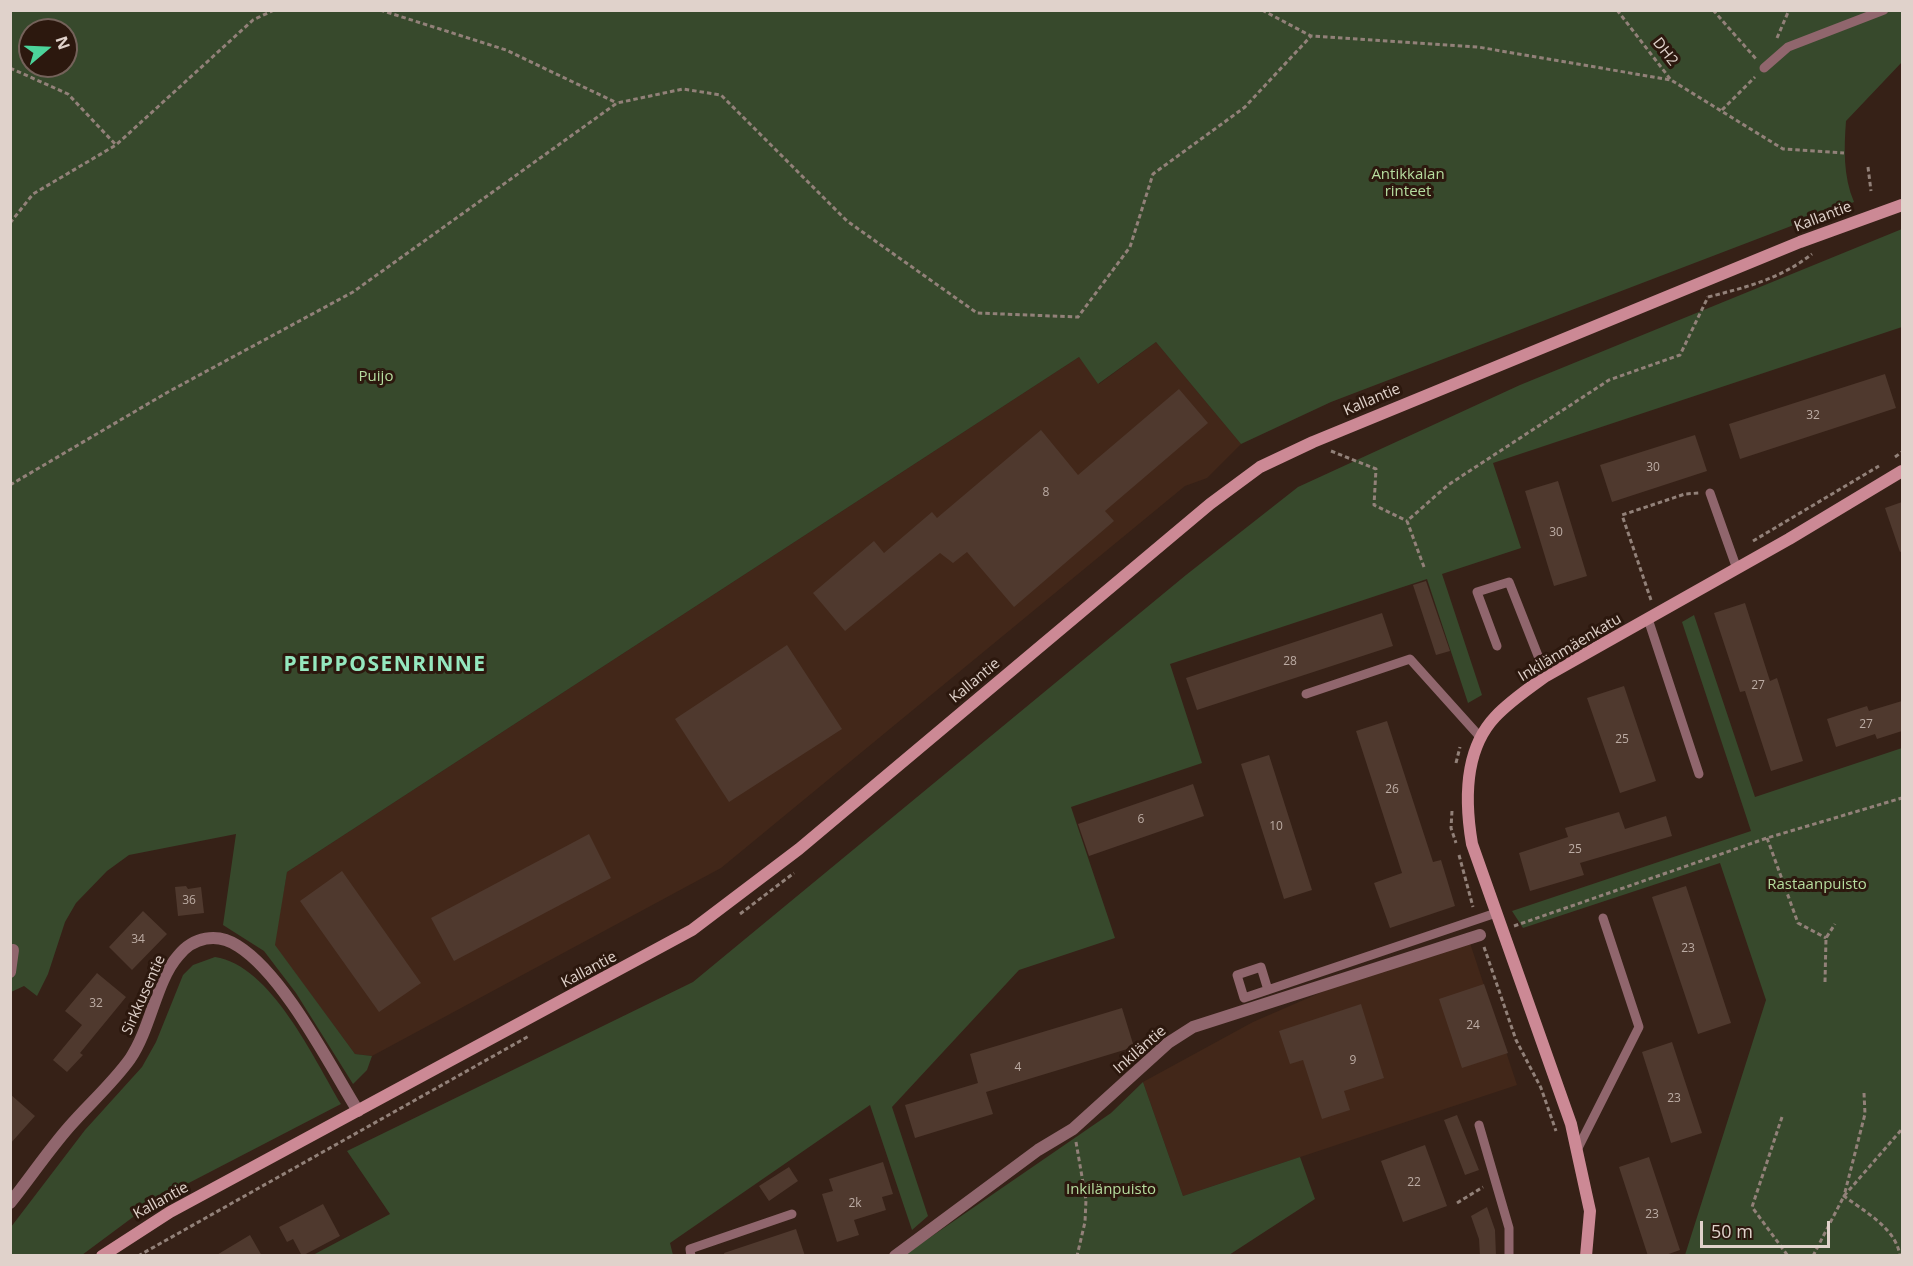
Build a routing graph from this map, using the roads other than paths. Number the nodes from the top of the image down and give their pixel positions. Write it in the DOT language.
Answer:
graph roads {
  1 [pos="1884,10"];
  2 [pos="1764,68"];
  3 [pos="1902,205"];
  4 [pos="1902,471"];
  5 [pos="1710,493"];
  6 [pos="1737,569"];
  7 [pos="1648,619"];
  8 [pos="1497,646"];
  9 [pos="1546,676"];
  10 [pos="1306,694"];
  11 [pos="1481,738"];
  12 [pos="1699,774"];
  13 [pos="1496,913"];
  14 [pos="1603,918"];
  15 [pos="1480,935"];
  16 [pos="13,950"];
  17 [pos="10,972"];
  18 [pos="1268,990"];
  19 [pos="358,1111"];
  20 [pos="1479,1125"];
  21 [pos="1577,1150"];
  22 [pos="10,1203"];
  23 [pos="792,1214"];
  24 [pos="102,1256"];
  25 [pos="691,1256"];
  26 [pos="895,1256"];
  27 [pos="1509,1256"];
  28 [pos="1586,1256"];
  1 -- 2 [label="lane"];
  3 -- 19 [label="main road, Kallantie"];
  4 -- 6 [label="main road, Inkilänmäenkatu"];
  5 -- 6 [label="lane"];
  6 -- 7 [label="main road, Inkilänmäenkatu"];
  7 -- 9 [label="main road, Inkilänmäenkatu"];
  7 -- 12 [label="lane"];
  8 -- 9 [label="lane"];
  9 -- 11 [label="main road, Inkilänmäenkatu"];
  10 -- 11 [label="lane"];
  11 -- 13 [label="main road, Inkilänmäenkatu"];
  13 -- 18 [label="lane"];
  13 -- 21 [label="main road, Inkilänmäenkatu"];
  14 -- 21 [label="lane"];
  15 -- 26 [label="street, Inkiläntie"];
  16 -- 17 [label="street"];
  19 -- 22 [label="street, Sirkkusentie"];
  19 -- 24 [label="main road, Kallantie"];
  20 -- 27 [label="lane"];
  21 -- 28 [label="main road, Inkilänmäenkatu"];
  23 -- 25 [label="lane"];
}
